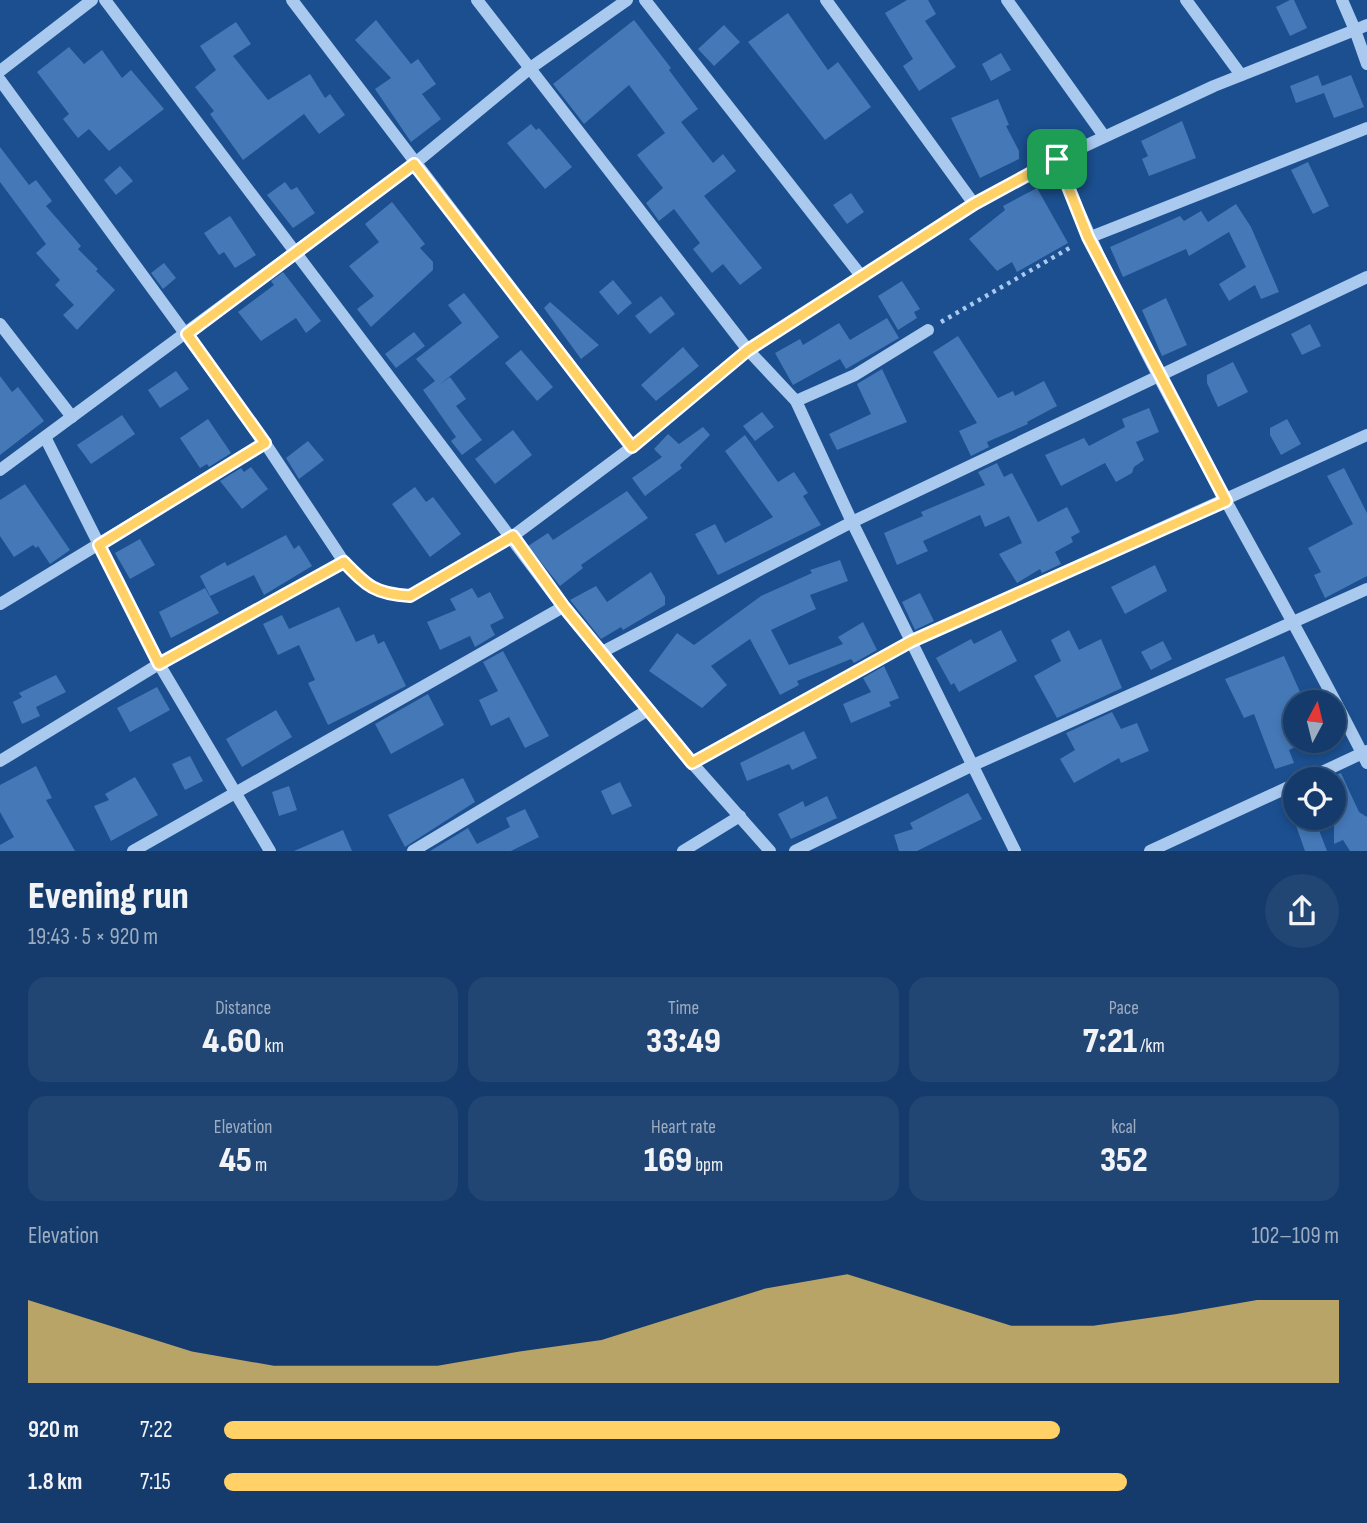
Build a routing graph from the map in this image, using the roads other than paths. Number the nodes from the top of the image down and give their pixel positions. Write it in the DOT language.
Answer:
graph roads {
  1 [pos="92,0"];
  2 [pos="105,0"];
  3 [pos="292,0"];
  4 [pos="477,0"];
  5 [pos="627,0"];
  6 [pos="645,0"];
  7 [pos="826,0"];
  8 [pos="1007,0"];
  9 [pos="1186,0"];
  10 [pos="1342,0"];
  11 [pos="1361,27"];
  12 [pos="1367,64"];
  13 [pos="529,69"];
  14 [pos="0,71"];
  15 [pos="1241,75"];
  16 [pos="0,80"];
  17 [pos="1367,128"];
  18 [pos="1104,136"];
  19 [pos="1057,159"];
  20 [pos="414,164"];
  21 [pos="974,204"];
  22 [pos="1088,237"];
  23 [pos="293,253"];
  24 [pos="862,277"];
  25 [pos="1367,277"];
  26 [pos="0,324"];
  27 [pos="928,330"];
  28 [pos="187,334"];
  29 [pos="748,350"];
  30 [pos="1160,377"];
  31 [pos="796,401"];
  32 [pos="72,417"];
  33 [pos="1367,435"];
  34 [pos="45,437"];
  35 [pos="265,443"];
  36 [pos="632,447"];
  37 [pos="0,470"];
  38 [pos="1226,501"];
  39 [pos="852,522"];
  40 [pos="513,536"];
  41 [pos="99,545"];
  42 [pos="344,562"];
  43 [pos="1367,589"];
  44 [pos="0,604"];
  45 [pos="564,607"];
  46 [pos="1293,623"];
  47 [pos="912,641"];
  48 [pos="602,652"];
  49 [pos="159,664"];
  50 [pos="648,710"];
  51 [pos="1365,756"];
  52 [pos="0,761"];
  53 [pos="692,763"];
  54 [pos="971,766"];
  55 [pos="1337,767"];
  56 [pos="1283,790"];
  57 [pos="235,792"];
  58 [pos="740,816"];
  59 [pos="133,851"];
  60 [pos="270,851"];
  61 [pos="412,851"];
  62 [pos="683,851"];
  63 [pos="770,851"];
  64 [pos="794,851"];
  65 [pos="1015,851"];
  66 [pos="1150,851"];
  1 -- 14 [label="street"];
  2 -- 23 [label="street"];
  3 -- 20 [label="street"];
  4 -- 13 [label="street"];
  5 -- 13 [label="street"];
  6 -- 24 [label="street"];
  7 -- 21 [label="street"];
  8 -- 18 [label="street"];
  9 -- 15 [label="street"];
  10 -- 11 [label="street"];
  11 -- 12 [label="street"];
  11 -- 15 [label="street"];
  13 -- 20 [label="street"];
  13 -- 29 [label="street"];
  15 -- 18 [label="street"];
  16 -- 28 [label="street"];
  17 -- 22 [label="street"];
  18 -- 19 [label="street"];
  19 -- 21 [label="street"];
  19 -- 22 [label="street"];
  20 -- 23 [label="street"];
  20 -- 36 [label="street"];
  21 -- 24 [label="street"];
  22 -- 30 [label="street"];
  23 -- 28 [label="street"];
  23 -- 40 [label="street"];
  24 -- 29 [label="street"];
  25 -- 30 [label="street"];
  26 -- 32 [label="street"];
  27 -- 31 [label="street"];
  28 -- 32 [label="street"];
  28 -- 35 [label="street"];
  29 -- 31 [label="street"];
  29 -- 36 [label="street"];
  30 -- 38 [label="street"];
  30 -- 39 [label="street"];
  31 -- 39 [label="street"];
  32 -- 34 [label="street"];
  33 -- 38 [label="street"];
  34 -- 37 [label="street"];
  34 -- 41 [label="street"];
  35 -- 41 [label="street"];
  35 -- 42 [label="street"];
  36 -- 40 [label="street"];
  38 -- 46 [label="street"];
  38 -- 47 [label="street"];
  39 -- 47 [label="street"];
  39 -- 48 [label="street"];
  40 -- 42 [label="street"];
  40 -- 45 [label="street"];
  41 -- 44 [label="street"];
  41 -- 49 [label="street"];
  42 -- 49 [label="street"];
  43 -- 46 [label="street"];
  45 -- 48 [label="street"];
  45 -- 57 [label="street"];
  46 -- 51 [label="street"];
  46 -- 54 [label="street"];
  47 -- 53 [label="street"];
  47 -- 54 [label="street"];
  48 -- 50 [label="street"];
  49 -- 52 [label="street"];
  49 -- 57 [label="street"];
  50 -- 53 [label="street"];
  50 -- 61 [label="street"];
  51 -- 55 [label="street"];
  53 -- 58 [label="street"];
  54 -- 64 [label="street"];
  54 -- 65 [label="street"];
  56 -- 66 [label="street"];
  57 -- 59 [label="street"];
  57 -- 60 [label="street"];
  58 -- 62 [label="street"];
  58 -- 63 [label="street"];
}
